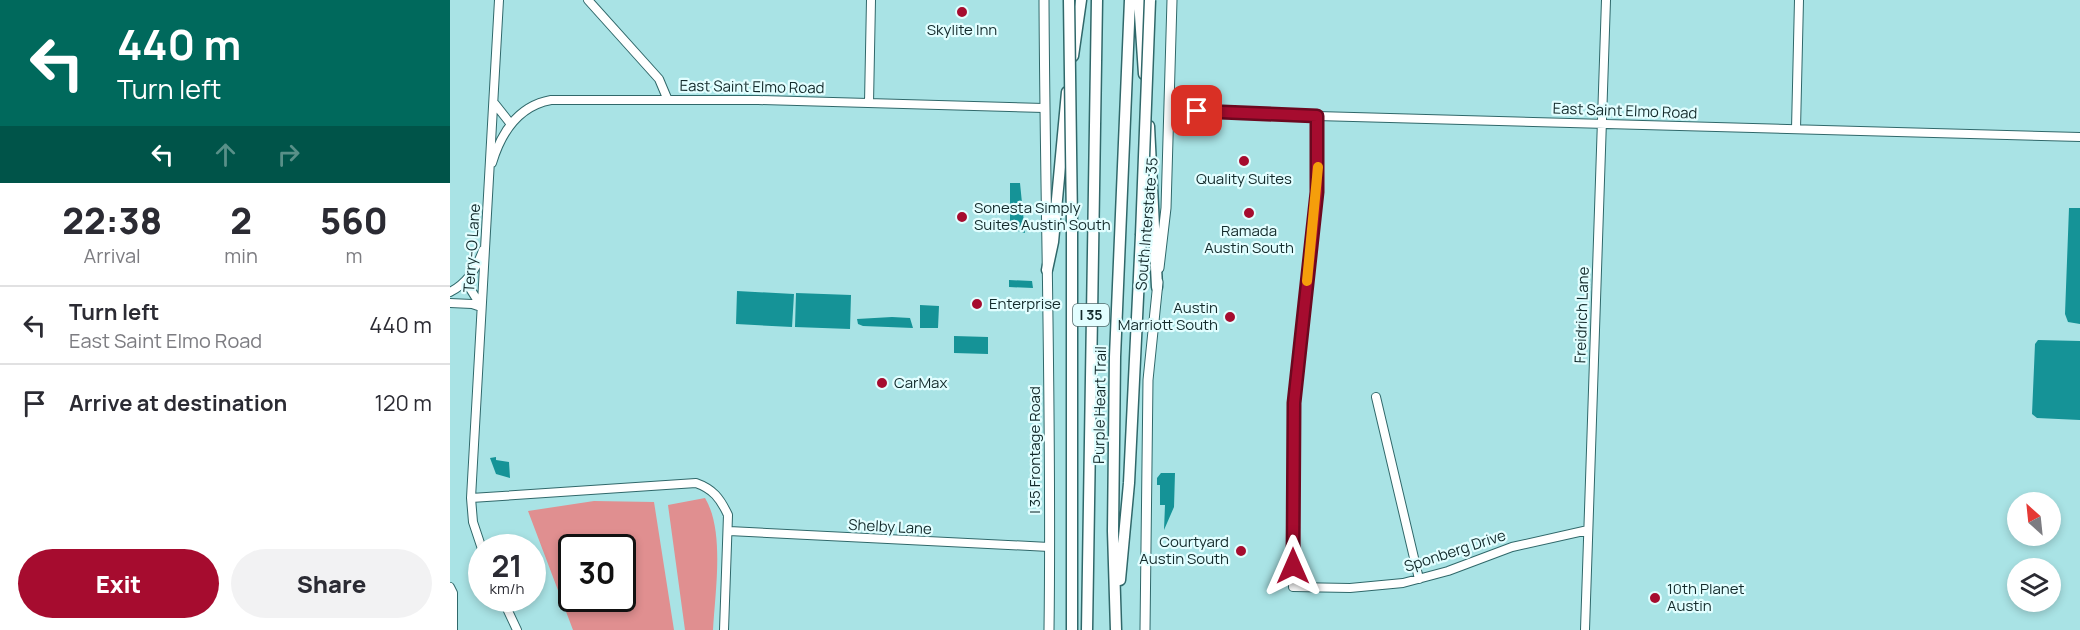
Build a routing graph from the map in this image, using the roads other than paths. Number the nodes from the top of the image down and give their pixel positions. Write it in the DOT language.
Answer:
graph roads {
  1 [pos="499,0"];
  2 [pos="588,0"];
  3 [pos="871,0"];
  4 [pos="1044,0"];
  5 [pos="1069,0"];
  6 [pos="1081,0"];
  7 [pos="1097,0"];
  8 [pos="1130,0"];
  9 [pos="1139,0"];
  10 [pos="1150,0"];
  11 [pos="1172,0"];
  12 [pos="1606,0"];
  13 [pos="1799,0"];
  14 [pos="667,98"];
  15 [pos="869,103"];
  16 [pos="495,104"];
  17 [pos="1044,108"];
  18 [pos="1169,109"];
  19 [pos="1317,116"];
  20 [pos="510,123"];
  21 [pos="1603,124"];
  22 [pos="1796,129"];
  23 [pos="2080,137"];
  24 [pos="492,163"];
  25 [pos="488,237"];
  26 [pos="1047,270"];
  27 [pos="466,282"];
  28 [pos="1157,287"];
  29 [pos="450,292"];
  30 [pos="450,303"];
  31 [pos="481,307"];
  32 [pos="1376,397"];
  33 [pos="471,498"];
  34 [pos="1588,530"];
  35 [pos="729,531"];
  36 [pos="477,534"];
  37 [pos="1049,547"];
  38 [pos="1419,579"];
  39 [pos="450,587"];
  40 [pos="509,612"];
  41 [pos="1116,613"];
  42 [pos="453,630"];
  43 [pos="517,630"];
  44 [pos="724,630"];
  45 [pos="1048,630"];
  46 [pos="1072,630"];
  47 [pos="1087,630"];
  48 [pos="1116,630"];
  49 [pos="1145,630"];
  50 [pos="1585,630"];
  1 -- 16 [label="street, Terry-O Lane"];
  2 -- 14 [label="street"];
  3 -- 15 [label="street"];
  4 -- 17 [label="main road"];
  5 -- 46 [label="highway, bridge"];
  6 -- 26 [label="highway"];
  7 -- 47 [label="highway, Purple Heart Trail / I 35"];
  8 -- 41 [label="highway, Purple Heart Trail / I 35"];
  9 -- 28 [label="highway"];
  10 -- 41 [label="highway, bridge"];
  11 -- 18 [label="main road, South Interstate 35"];
  12 -- 21 [label="street, Freidrich Lane"];
  13 -- 22 [label="street"];
  14 -- 15 [label="street, East Saint Elmo Road"];
  14 -- 20 [label="street, East Saint Elmo Road"];
  15 -- 17 [label="street, East Saint Elmo Road"];
  16 -- 20 [label="street"];
  16 -- 24 [label="street, Terry-O Lane"];
  17 -- 26 [label="main road"];
  18 -- 19 [label="street, East Saint Elmo Road"];
  18 -- 28 [label="main road, South Interstate 35"];
  19 -- 21 [label="street, East Saint Elmo Road"];
  19 -- 38 [label="street, Sponberg Drive"];
  20 -- 24 [label="street"];
  21 -- 22 [label="street, East Saint Elmo Road"];
  21 -- 34 [label="street, Freidrich Lane"];
  22 -- 23 [label="street, East Saint Elmo Road"];
  24 -- 25 [label="street, Terry-O Lane"];
  25 -- 27 [label="street"];
  25 -- 31 [label="street, Terry-O Lane"];
  26 -- 37 [label="main road, I 35 Frontage Road"];
  27 -- 29 [label="street"];
  27 -- 31 [label="street"];
  28 -- 49 [label="main road, South Interstate 35"];
  30 -- 31 [label="street"];
  31 -- 33 [label="street, Terry-O Lane"];
  32 -- 38 [label="street"];
  33 -- 35 [label="street"];
  33 -- 36 [label="street, Terry-O Lane"];
  34 -- 38 [label="street, Sponberg Drive"];
  34 -- 50 [label="street, Freidrich Lane"];
  35 -- 37 [label="street, Shelby Lane"];
  35 -- 44 [label="street"];
  37 -- 45 [label="main road, I 35 Frontage Road"];
  39 -- 42 [label="street"];
  40 -- 43 [label="street"];
  41 -- 48 [label="highway, Purple Heart Trail / I 35"];
}
